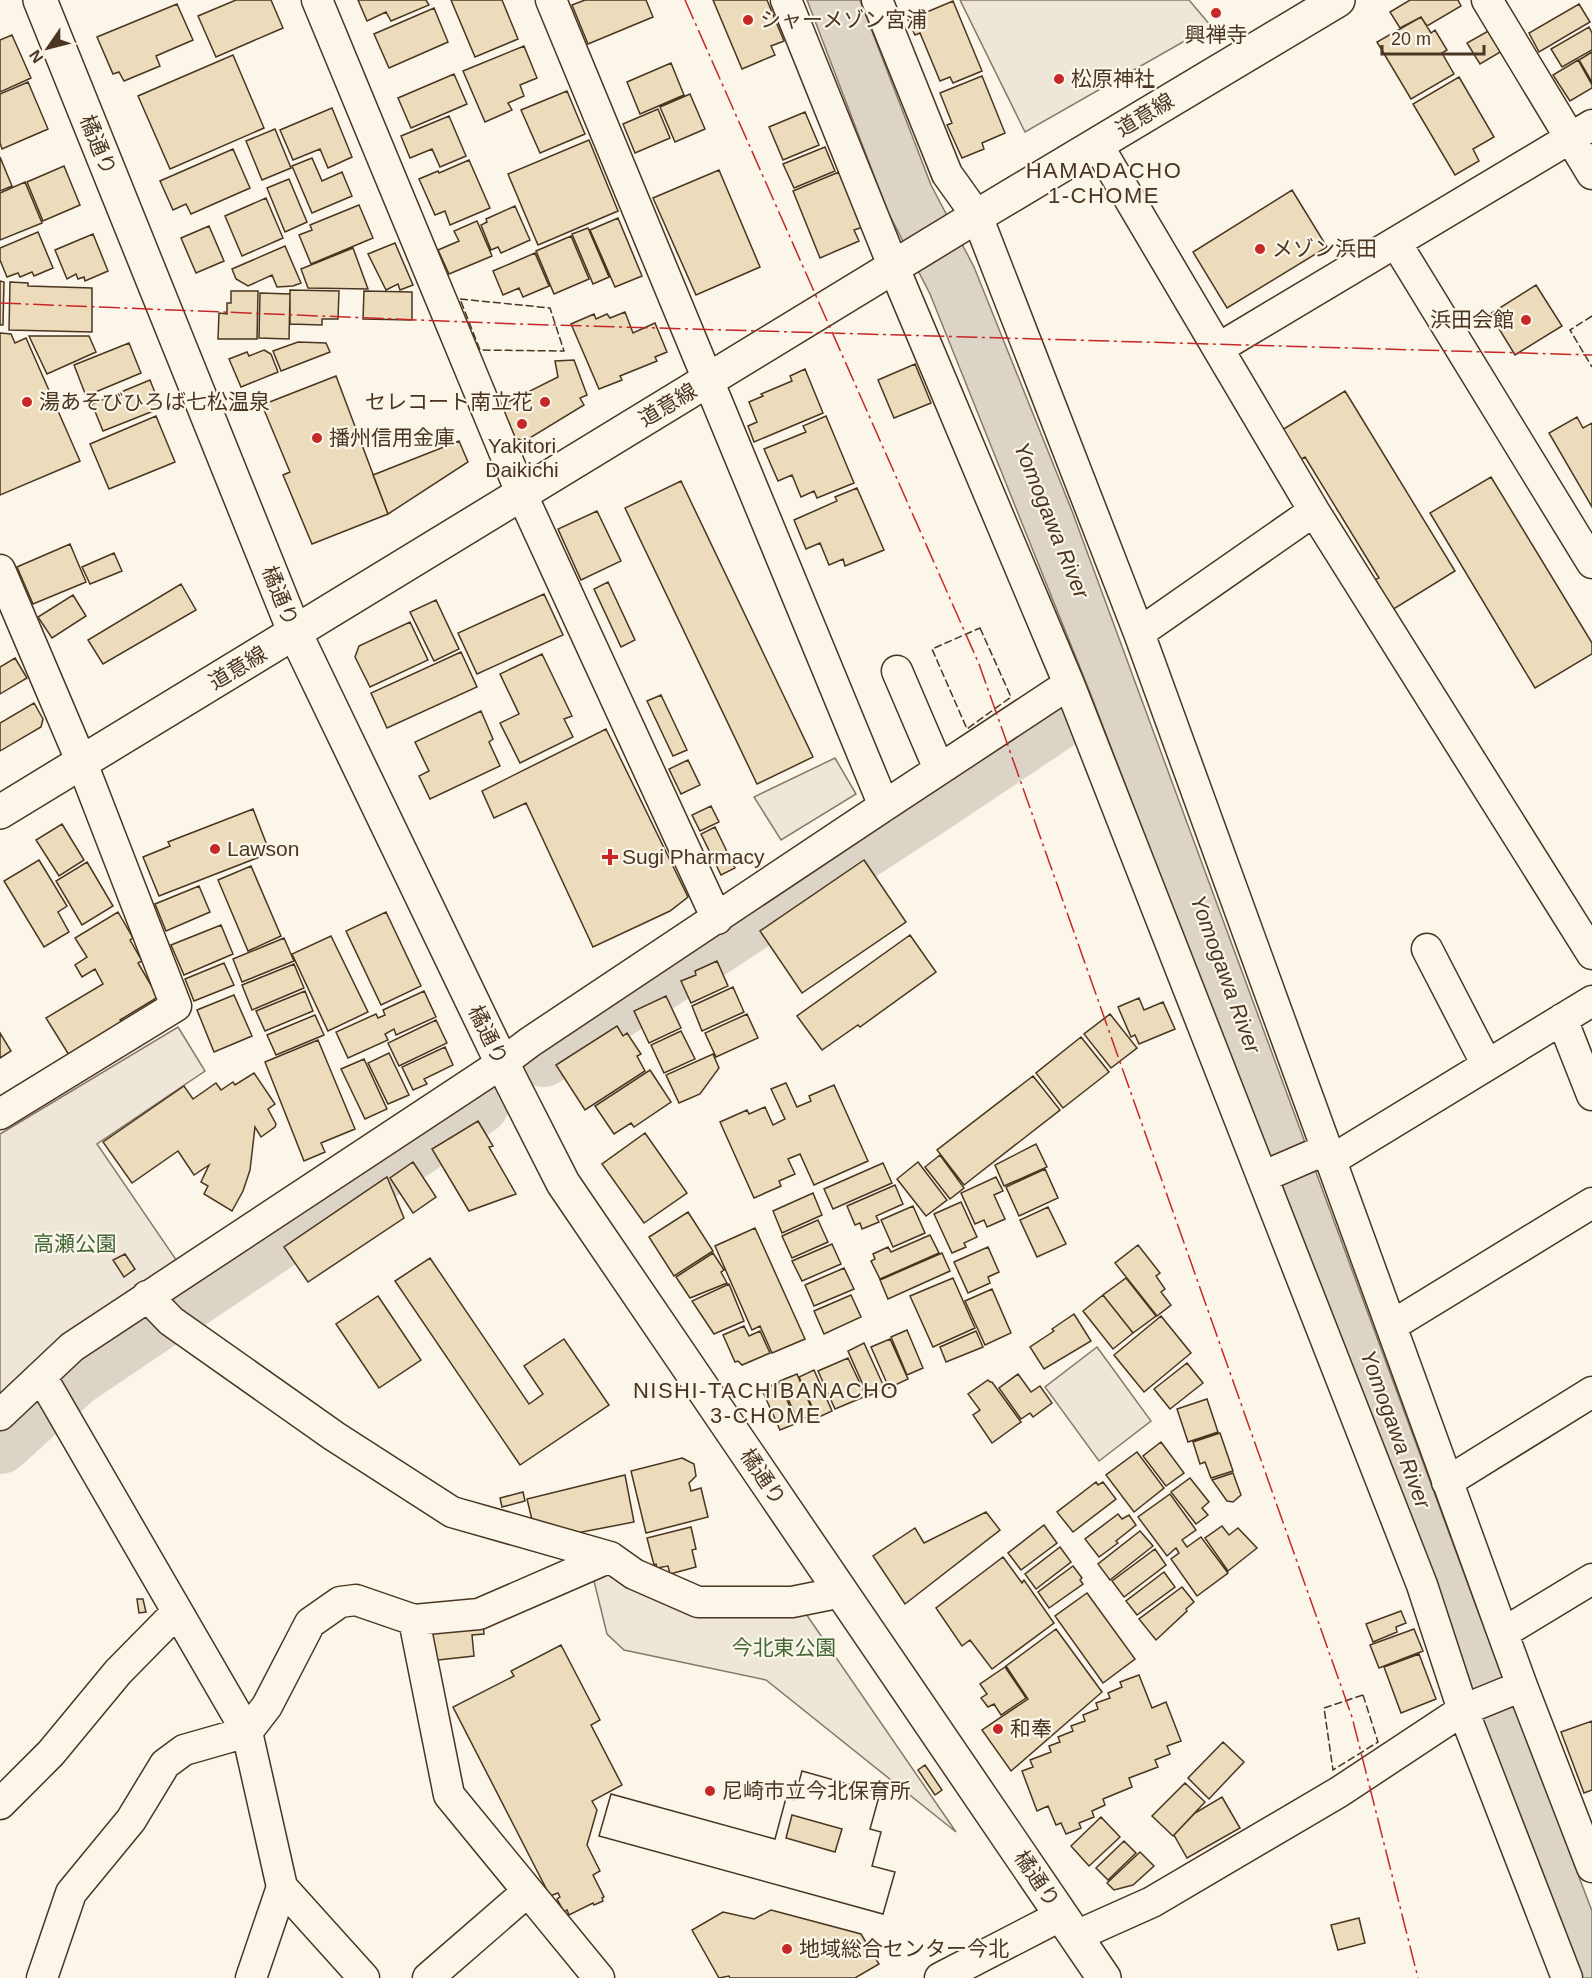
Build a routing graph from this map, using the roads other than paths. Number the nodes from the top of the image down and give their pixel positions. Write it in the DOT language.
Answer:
graph roads {
  1 [pos="40,0"];
  2 [pos="317,0"];
  3 [pos="551,0"];
  4 [pos="786,0"];
  5 [pos="877,0"];
  6 [pos="1338,0"];
  7 [pos="1487,0"];
  8 [pos="1581,131"];
  9 [pos="1097,144"];
  10 [pos="1592,174"];
  11 [pos="971,220"];
  12 [pos="1396,243"];
  13 [pos="898,265"];
  14 [pos="1219,348"];
  15 [pos="708,381"];
  16 [pos="522,495"];
  17 [pos="1314,511"];
  18 [pos="1592,563"];
  19 [pos="0,570"];
  20 [pos="295,633"];
  21 [pos="1139,633"];
  22 [pos="897,671"];
  23 [pos="1069,684"];
  24 [pos="82,763"];
  25 [pos="939,769"];
  26 [pos="884,806"];
  27 [pos="0,812"];
  28 [pos="717,919"];
  29 [pos="1427,949"];
  30 [pos="1592,954"];
  31 [pos="1592,1001"];
  32 [pos="1562,1019"];
  33 [pos="502,1063"];
  34 [pos="1487,1065"];
  35 [pos="1592,1095"];
  36 [pos="0,1114"];
  37 [pos="1324,1156"];
  38 [pos="1264,1175"];
  39 [pos="1592,1203"];
  40 [pos="158,1307"];
  41 [pos="1391,1326"];
  42 [pos="47,1387"];
  43 [pos="1592,1392"];
  44 [pos="0,1415"];
  45 [pos="1447,1482"];
  46 [pos="610,1557"];
  47 [pos="1592,1579"];
  48 [pos="842,1592"];
  49 [pos="177,1612"];
  50 [pos="414,1620"];
  51 [pos="1503,1633"];
  52 [pos="1516,1688"];
  53 [pos="1467,1708"];
  54 [pos="247,1732"];
  55 [pos="0,1804"];
  56 [pos="1592,1867"];
  57 [pos="282,1887"];
  58 [pos="527,1892"];
  59 [pos="1069,1926"];
  60 [pos="42,1978"];
  61 [pos="250,1978"];
  62 [pos="364,1978"];
  63 [pos="428,1978"];
  64 [pos="599,1978"];
  65 [pos="940,1978"];
  66 [pos="1104,1978"];
  67 [pos="1567,1978"];
  1 -- 20 [label="street, 橘通り"];
  2 -- 16 [label="street"];
  3 -- 15 [label="street"];
  4 -- 13 [label="street"];
  5 -- 11 [label="street"];
  6 -- 9 [label="street, 道意線"];
  7 -- 8 [label="street"];
  8 -- 10 [label="street"];
  8 -- 12 [label="street"];
  9 -- 11 [label="street, 道意線"];
  9 -- 14 [label="street"];
  11 -- 13 [label="street, 道意線"];
  11 -- 21 [label="street"];
  12 -- 14 [label="street"];
  12 -- 18 [label="street"];
  13 -- 15 [label="street, 道意線"];
  13 -- 23 [label="street"];
  14 -- 17 [label="street"];
  15 -- 16 [label="street, 道意線"];
  15 -- 26 [label="street"];
  16 -- 20 [label="street, 道意線"];
  16 -- 28 [label="street"];
  17 -- 21 [label="street"];
  17 -- 30 [label="street"];
  19 -- 24 [label="street"];
  20 -- 24 [label="street, 道意線"];
  20 -- 33 [label="street, 橘通り"];
  21 -- 37 [label="street"];
  22 -- 25 [label="street"];
  23 -- 25 [label="street"];
  23 -- 38 [label="street"];
  24 -- 27 [label="street, 道意線"];
  24 -- 36 [label="street"];
  25 -- 26 [label="street"];
  26 -- 28 [label="street"];
  28 -- 33 [label="street"];
  29 -- 34 [label="street"];
  31 -- 32 [label="street"];
  32 -- 34 [label="street"];
  32 -- 35 [label="street"];
  33 -- 40 [label="street"];
  33 -- 48 [label="street, 橘通り"];
  34 -- 37 [label="street"];
  37 -- 38 [label="street"];
  37 -- 41 [label="street"];
  38 -- 53 [label="street"];
  39 -- 41 [label="street"];
  40 -- 42 [label="street"];
  40 -- 46 [label="street"];
  41 -- 45 [label="street"];
  42 -- 44 [label="street"];
  42 -- 49 [label="street"];
  43 -- 45 [label="street"];
  45 -- 51 [label="street"];
  46 -- 48 [label="street"];
  46 -- 50 [label="street"];
  47 -- 51 [label="street"];
  48 -- 59 [label="street, 橘通り"];
  49 -- 54 [label="street"];
  49 -- 55 [label="street"];
  50 -- 54 [label="street"];
  50 -- 58 [label="street"];
  51 -- 52 [label="street"];
  52 -- 53 [label="street"];
  52 -- 56 [label="street"];
  53 -- 59 [label="street"];
  53 -- 67 [label="street"];
  54 -- 57 [label="street"];
  54 -- 60 [label="street"];
  57 -- 61 [label="street"];
  57 -- 62 [label="street"];
  58 -- 63 [label="street"];
  58 -- 64 [label="street"];
  59 -- 65 [label="street"];
  59 -- 66 [label="street, 橘通り"];
}
